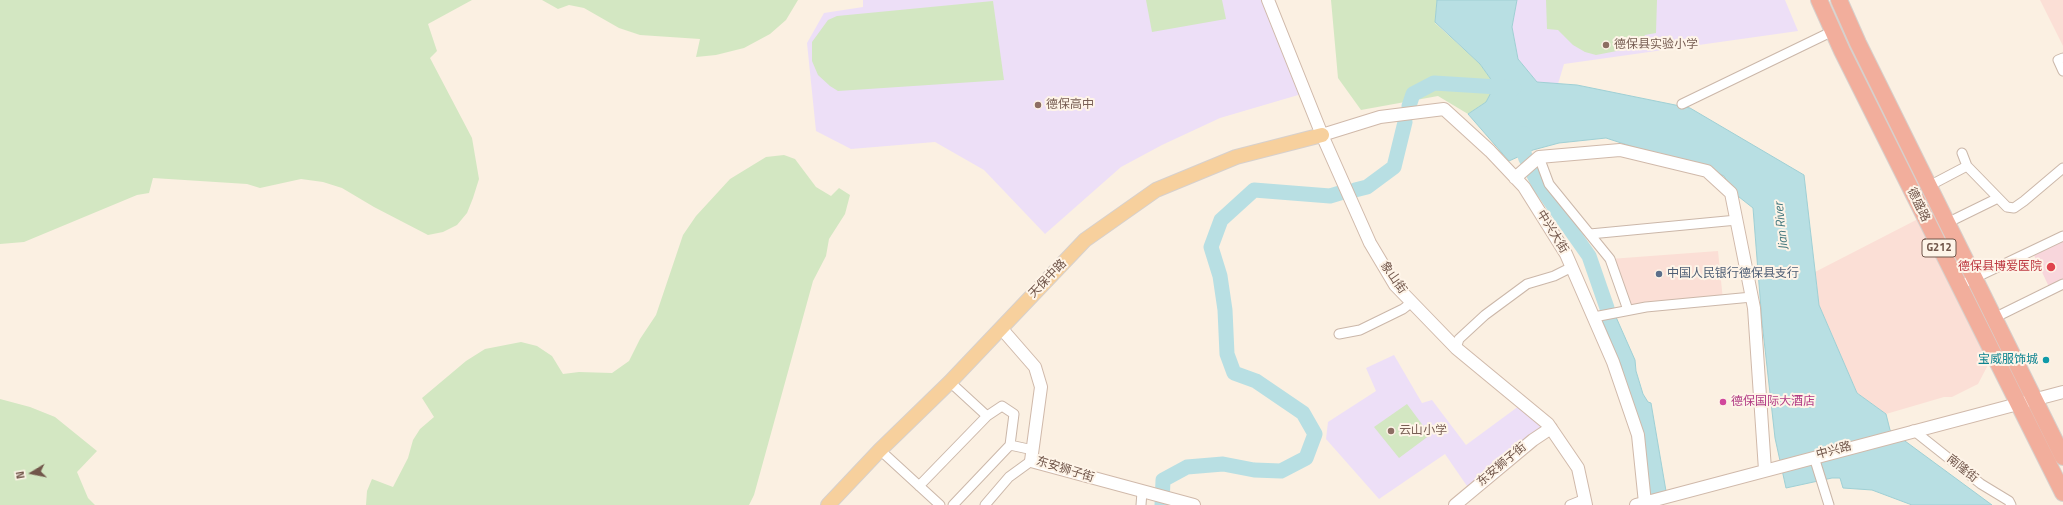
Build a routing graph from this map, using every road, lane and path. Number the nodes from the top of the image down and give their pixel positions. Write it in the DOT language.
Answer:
graph roads {
  1 [pos="1268,0"];
  2 [pos="1819,0"];
  3 [pos="1839,0"];
  4 [pos="1833,31"];
  5 [pos="2063,58"];
  6 [pos="2063,71"];
  7 [pos="1682,104"];
  8 [pos="1322,136"];
  9 [pos="1962,153"];
  10 [pos="1539,157"];
  11 [pos="1967,166"];
  12 [pos="2063,168"];
  13 [pos="1515,178"];
  14 [pos="1929,186"];
  15 [pos="1998,198"];
  16 [pos="1737,220"];
  17 [pos="1947,223"];
  18 [pos="1590,234"];
  19 [pos="2063,236"];
  20 [pos="1572,267"];
  21 [pos="1975,278"];
  22 [pos="2063,284"];
  23 [pos="1958,286"];
  24 [pos="1752,297"];
  25 [pos="1412,302"];
  26 [pos="1628,310"];
  27 [pos="1594,317"];
  28 [pos="1994,318"];
  29 [pos="1001,328"];
  30 [pos="1339,334"];
  31 [pos="1456,348"];
  32 [pos="950,382"];
  33 [pos="2063,392"];
  34 [pos="2033,399"];
  35 [pos="2017,402"];
  36 [pos="987,416"];
  37 [pos="1551,428"];
  38 [pos="1913,430"];
  39 [pos="1010,445"];
  40 [pos="880,450"];
  41 [pos="1032,456"];
  42 [pos="1814,457"];
  43 [pos="2063,458"];
  44 [pos="2048,465"];
  45 [pos="1770,468"];
  46 [pos="918,486"];
  47 [pos="1142,492"];
  48 [pos="2063,494"];
  49 [pos="1586,502"];
  50 [pos="1640,504"];
  51 [pos="828,505"];
  52 [pos="940,505"];
  53 [pos="953,505"];
  54 [pos="984,505"];
  55 [pos="1141,505"];
  56 [pos="1193,505"];
  57 [pos="1455,505"];
  58 [pos="1570,505"];
  59 [pos="1829,505"];
  60 [pos="2011,505"];
  1 -- 8 [label="street, 象山街"];
  2 -- 4 [label="highway, 德盛路 / G212"];
  3 -- 14 [label="highway, G212"];
  4 -- 7 [label="street"];
  4 -- 23 [label="highway, 德盛路 / G212"];
  5 -- 6 [label="street"];
  8 -- 13 [label="street, 中兴大街"];
  8 -- 25 [label="street, 象山街"];
  8 -- 29 [label="main road, 天保中路"];
  9 -- 11 [label="street"];
  10 -- 13 [label="street"];
  10 -- 16 [label="street"];
  10 -- 18 [label="street"];
  11 -- 14 [label="street"];
  11 -- 15 [label="street"];
  12 -- 15 [label="street"];
  13 -- 20 [label="street, 中兴大街"];
  14 -- 17 [label="highway, G212"];
  15 -- 17 [label="street"];
  16 -- 18 [label="street"];
  16 -- 24 [label="street"];
  17 -- 21 [label="highway, G212"];
  18 -- 26 [label="street"];
  19 -- 21 [label="street"];
  20 -- 27 [label="street, 中兴大街"];
  20 -- 31 [label="street"];
  21 -- 23 [label="street"];
  21 -- 28 [label="highway, G212"];
  22 -- 28 [label="street"];
  23 -- 35 [label="highway, 德盛路 / G212"];
  24 -- 26 [label="street"];
  24 -- 45 [label="street"];
  25 -- 30 [label="street"];
  25 -- 31 [label="street, 象山街"];
  26 -- 27 [label="street"];
  27 -- 50 [label="street, 中兴大街"];
  28 -- 34 [label="highway, G212"];
  29 -- 32 [label="main road, 天保中路"];
  29 -- 41 [label="street, 东安狮子街"];
  31 -- 37 [label="street, 象山街"];
  32 -- 36 [label="street"];
  32 -- 40 [label="main road, 天保中路"];
  33 -- 34 [label="street, 中兴路"];
  34 -- 35 [label="street, 中兴路"];
  34 -- 43 [label="highway, G212"];
  35 -- 38 [label="street, 中兴路"];
  35 -- 44 [label="highway, 德盛路 / G212"];
  36 -- 39 [label="street"];
  36 -- 46 [label="street"];
  37 -- 49 [label="street, 象山街"];
  37 -- 57 [label="street, 东安狮子街"];
  38 -- 42 [label="street, 中兴路"];
  38 -- 60 [label="street, 南隆街"];
  39 -- 41 [label="street"];
  39 -- 53 [label="street"];
  40 -- 46 [label="street"];
  40 -- 51 [label="main road, 天保中路"];
  41 -- 47 [label="street, 东安狮子街"];
  41 -- 54 [label="street"];
  42 -- 45 [label="street, 中兴路"];
  42 -- 59 [label="street"];
  43 -- 44 [label="street"];
  44 -- 48 [label="highway, 德盛路 / G212"];
  45 -- 50 [label="street, 中兴路"];
  46 -- 52 [label="street"];
  47 -- 55 [label="street"];
  47 -- 56 [label="street, 东安狮子街"];
  49 -- 58 [label="street"];
}
